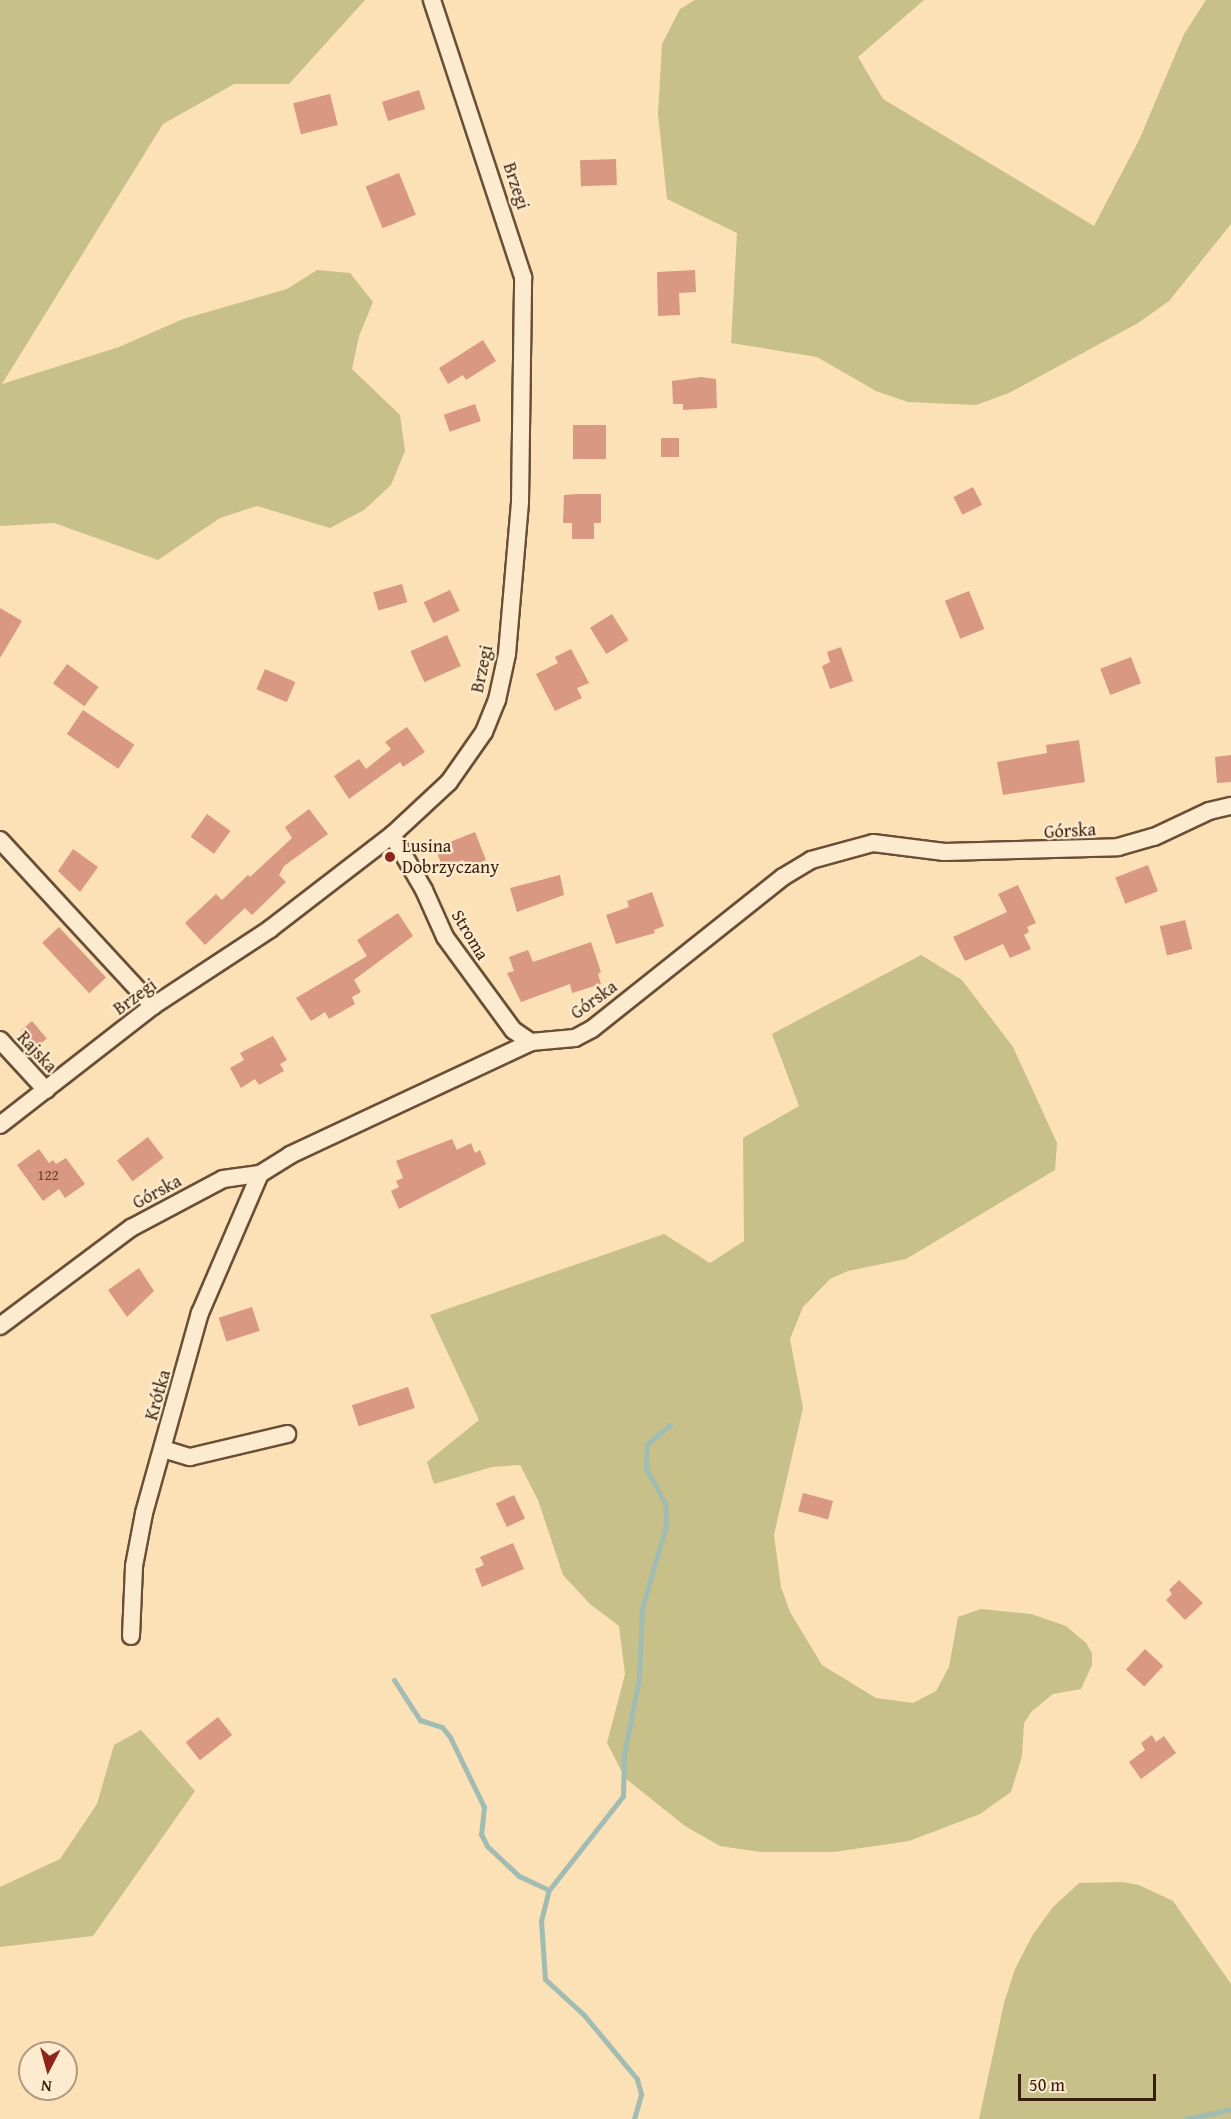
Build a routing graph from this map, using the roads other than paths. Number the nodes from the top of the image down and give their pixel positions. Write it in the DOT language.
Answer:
graph roads {
  1 [pos="432,0"];
  2 [pos="1231,806"];
  3 [pos="392,836"];
  4 [pos="0,840"];
  5 [pos="153,1006"];
  6 [pos="0,1040"];
  7 [pos="531,1042"];
  8 [pos="46,1090"];
  9 [pos="0,1125"];
  10 [pos="260,1174"];
  11 [pos="0,1326"];
  12 [pos="287,1434"];
  13 [pos="162,1449"];
  14 [pos="131,1636"];
  1 -- 3 [label="street, Brzegi"];
  2 -- 7 [label="street, Górska"];
  3 -- 5 [label="street, Brzegi"];
  3 -- 7 [label="street, Stroma"];
  4 -- 5 [label="street"];
  5 -- 8 [label="street, Brzegi"];
  6 -- 8 [label="street, Rajska"];
  7 -- 10 [label="street, Górska"];
  8 -- 9 [label="street, Brzegi"];
  10 -- 11 [label="street, Górska"];
  10 -- 13 [label="street, Krótka"];
  12 -- 13 [label="street"];
  13 -- 14 [label="street, Krótka"];
}
